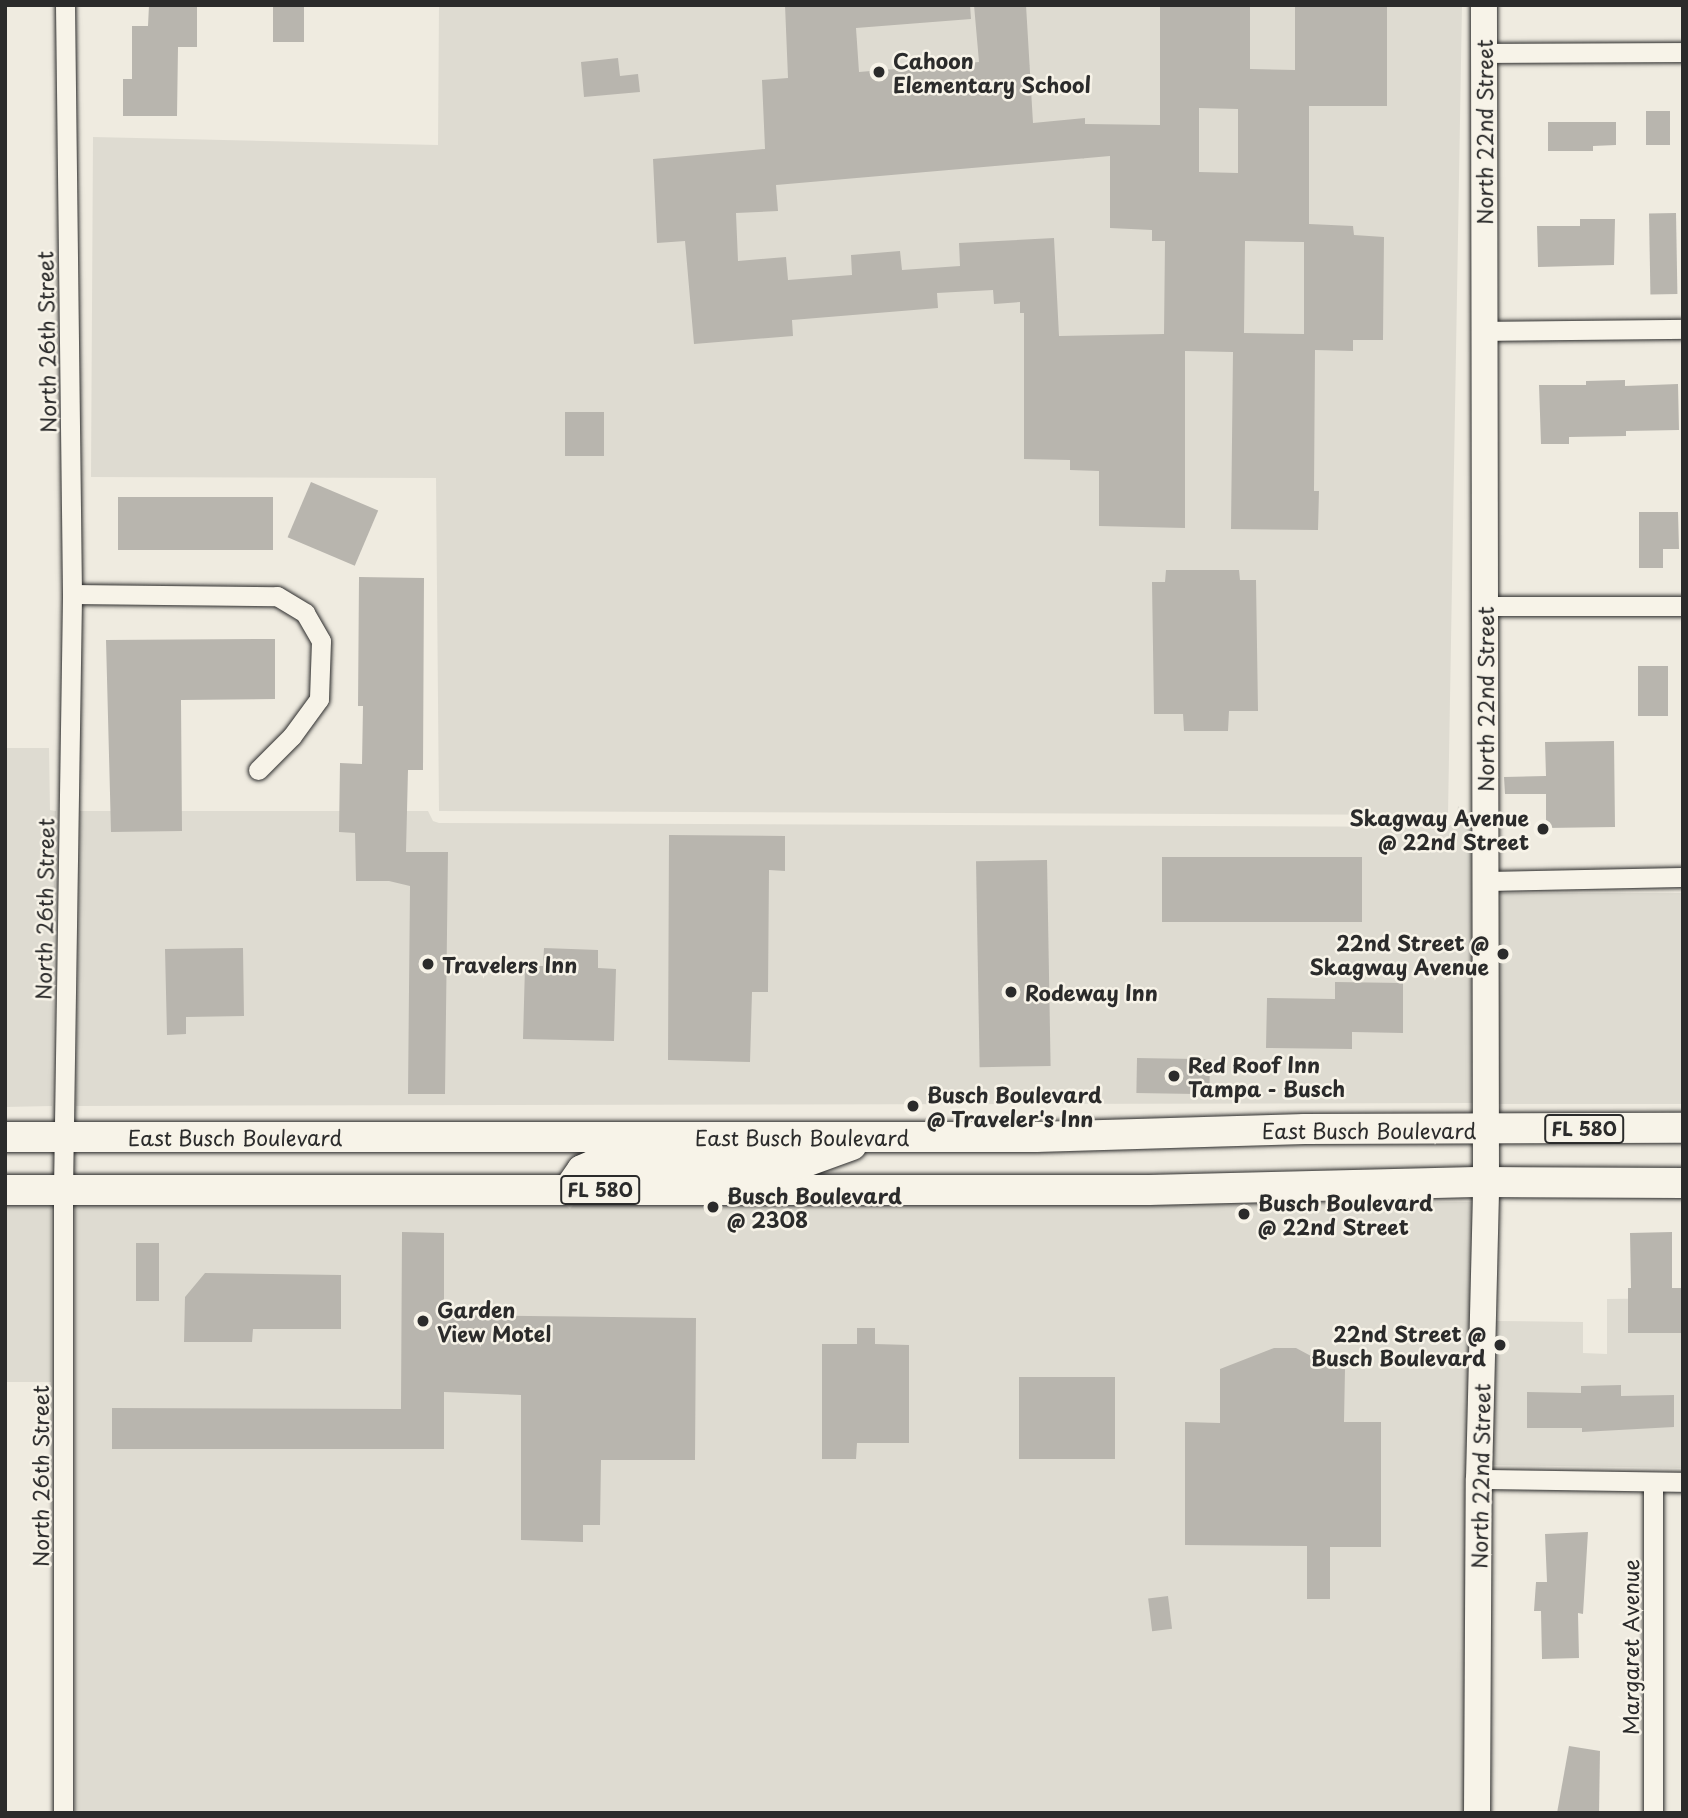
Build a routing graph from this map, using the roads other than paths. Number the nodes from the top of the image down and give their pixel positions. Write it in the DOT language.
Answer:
graph roads {
  1 [pos="65,5"];
  2 [pos="1484,5"];
  3 [pos="1683,52"];
  4 [pos="1484,53"];
  5 [pos="1683,329"];
  6 [pos="1484,331"];
  7 [pos="72,594"];
  8 [pos="1484,606"];
  9 [pos="1683,606"];
  10 [pos="258,770"];
  11 [pos="1683,877"];
  12 [pos="1485,881"];
  13 [pos="1683,1128"];
  14 [pos="1486,1129"];
  15 [pos="5,1136"];
  16 [pos="64,1137"];
  17 [pos="872,1137"];
  18 [pos="1486,1182"];
  19 [pos="1683,1183"];
  20 [pos="5,1190"];
  21 [pos="63,1190"];
  22 [pos="568,1190"];
  23 [pos="1479,1479"];
  24 [pos="1653,1482"];
  25 [pos="1683,1482"];
  26 [pos="62,1813"];
  27 [pos="1477,1813"];
  28 [pos="1653,1813"];
  1 -- 7 [label="street, North 26th Street"];
  2 -- 4 [label="street, North 22nd Street"];
  3 -- 4 [label="street"];
  4 -- 6 [label="street, North 22nd Street"];
  5 -- 6 [label="street"];
  6 -- 8 [label="street, North 22nd Street"];
  7 -- 10 [label="street"];
  7 -- 16 [label="street, North 26th Street"];
  8 -- 9 [label="street"];
  8 -- 12 [label="street, North 22nd Street"];
  11 -- 12 [label="street"];
  12 -- 14 [label="street, North 22nd Street"];
  13 -- 14 [label="main road, East Busch Boulevard / FL 580"];
  14 -- 17 [label="main road, East Busch Boulevard / FL 580"];
  14 -- 18 [label="street, North 22nd Street"];
  15 -- 16 [label="main road, East Busch Boulevard / FL 580"];
  16 -- 17 [label="main road, East Busch Boulevard / FL 580"];
  16 -- 21 [label="street, North 26th Street"];
  17 -- 22 [label="main road"];
  18 -- 19 [label="main road, FL 580"];
  18 -- 22 [label="main road, FL 580"];
  18 -- 23 [label="street, North 22nd Street"];
  20 -- 21 [label="main road, FL 580"];
  21 -- 22 [label="main road, FL 580"];
  21 -- 26 [label="street, North 26th Street"];
  23 -- 24 [label="street"];
  23 -- 27 [label="street, North 22nd Street"];
  24 -- 25 [label="street"];
  24 -- 28 [label="street, Margaret Avenue"];
}
